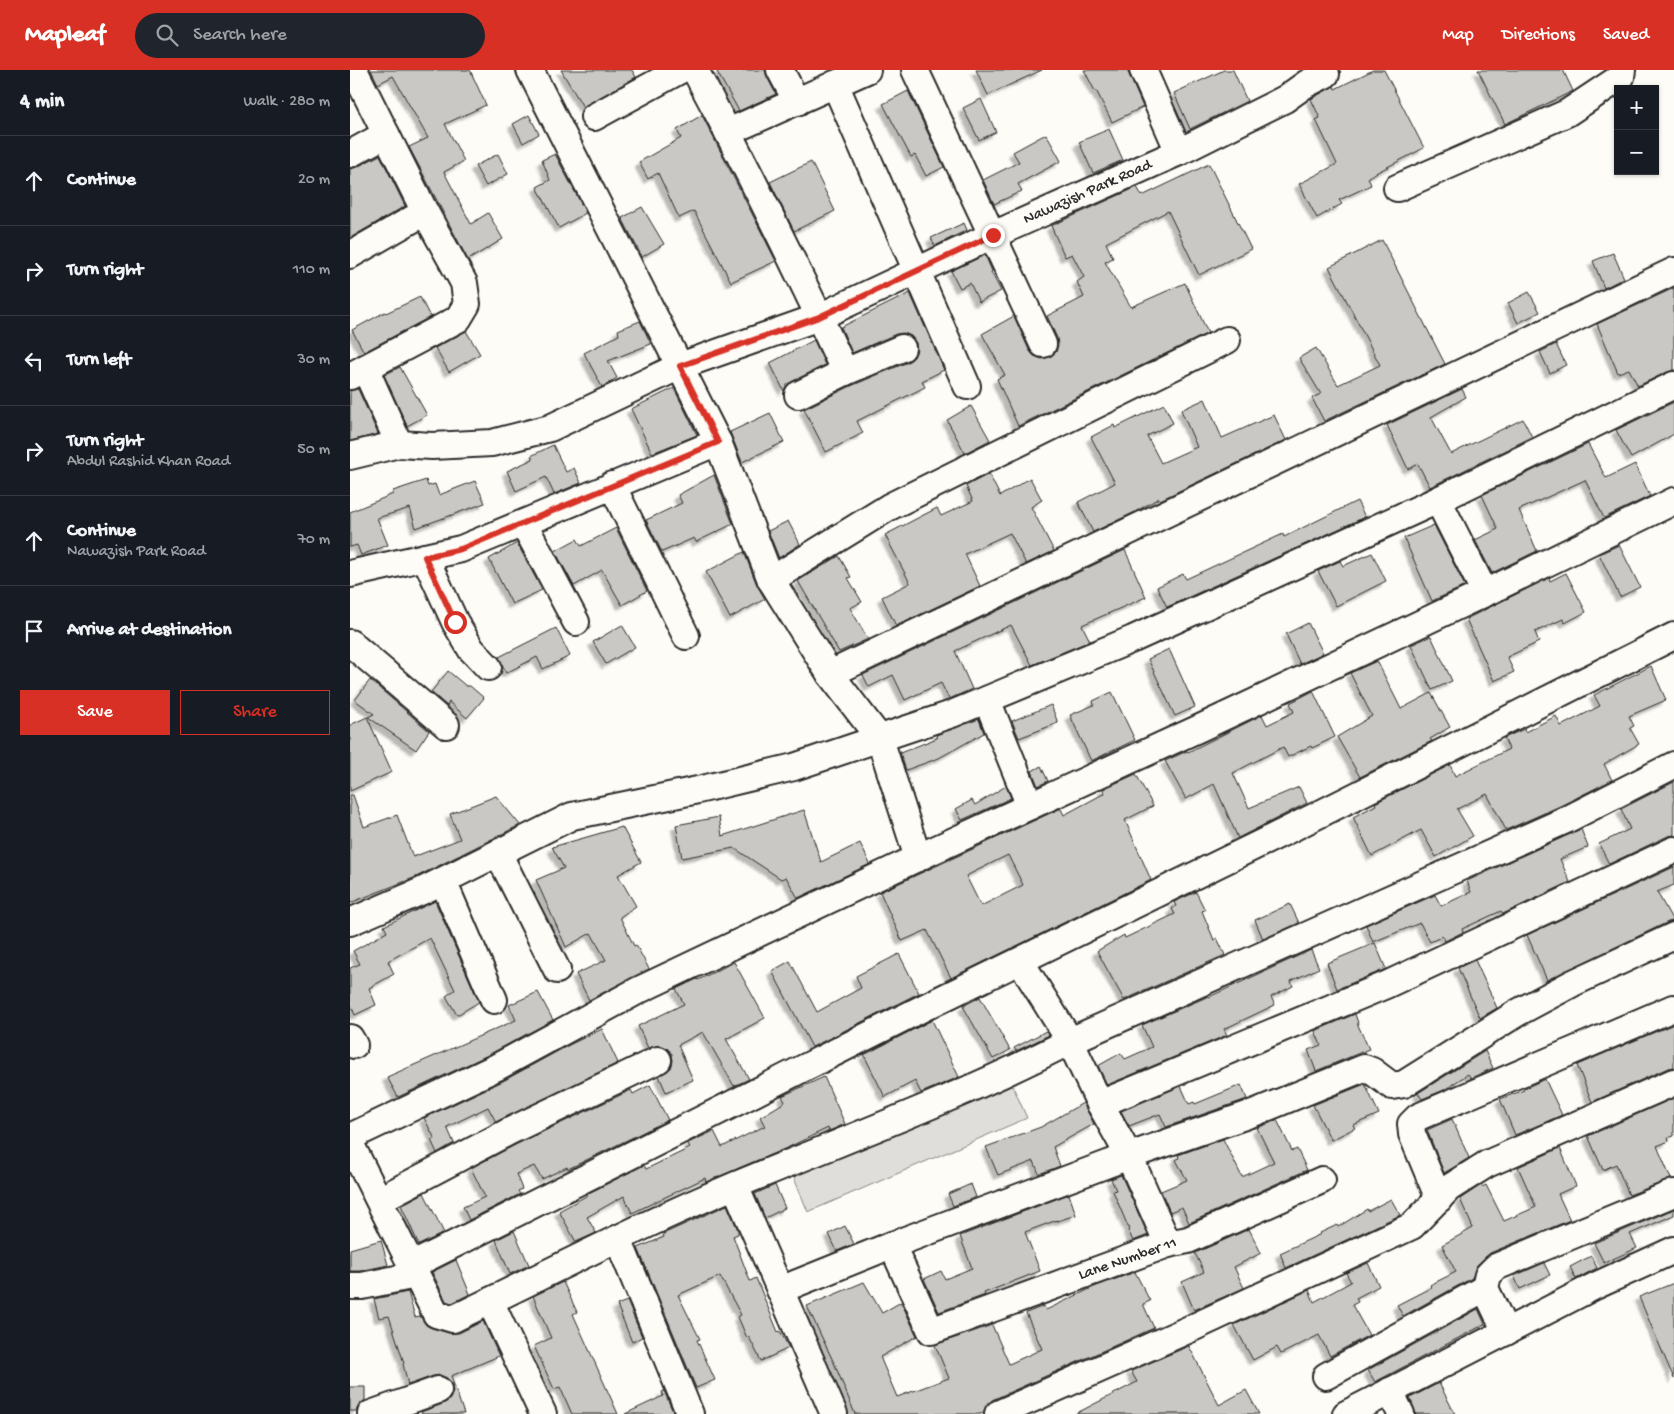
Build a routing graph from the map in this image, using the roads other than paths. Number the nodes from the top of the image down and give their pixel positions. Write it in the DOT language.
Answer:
graph roads {
  1 [pos="354,70"];
  2 [pos="530,70"];
  3 [pos="680,70"];
  4 [pos="695,70"];
  5 [pos="780,70"];
  6 [pos="867,70"];
  7 [pos="915,70"];
  8 [pos="1143,70"];
  9 [pos="1622,70"];
  10 [pos="1326,74"];
  11 [pos="835,84"];
  12 [pos="797,102"];
  13 [pos="594,117"];
  14 [pos="728,132"];
  15 [pos="386,134"];
  16 [pos="1179,152"];
  17 [pos="350,154"];
  18 [pos="1397,188"];
  19 [pos="425,212"];
  20 [pos="993,235"];
  21 [pos="350,255"];
  22 [pos="917,271"];
  23 [pos="1674,271"];
  24 [pos="819,317"];
  25 [pos="1227,340"];
  26 [pos="1043,344"];
  27 [pos="902,348"];
  28 [pos="680,366"];
  29 [pos="357,372"];
  30 [pos="845,372"];
  31 [pos="1674,385"];
  32 [pos="967,386"];
  33 [pos="798,395"];
  34 [pos="718,442"];
  35 [pos="399,444"];
  36 [pos="350,456"];
  37 [pos="612,485"];
  38 [pos="1438,500"];
  39 [pos="1674,501"];
  40 [pos="524,524"];
  41 [pos="425,557"];
  42 [pos="350,574"];
  43 [pos="771,580"];
  44 [pos="1485,594"];
  45 [pos="576,622"];
  46 [pos="686,636"];
  47 [pos="1674,636"];
  48 [pos="350,643"];
  49 [pos="488,667"];
  50 [pos="830,674"];
  51 [pos="988,700"];
  52 [pos="446,725"];
  53 [pos="880,738"];
  54 [pos="1674,765"];
  55 [pos="1030,806"];
  56 [pos="1674,850"];
  57 [pos="498,853"];
  58 [pos="918,858"];
  59 [pos="443,881"];
  60 [pos="350,922"];
  61 [pos="1674,936"];
  62 [pos="1020,961"];
  63 [pos="557,970"];
  64 [pos="494,1000"];
  65 [pos="1673,1008"];
  66 [pos="1070,1041"];
  67 [pos="658,1060"];
  68 [pos="1674,1082"];
  69 [pos="1392,1086"];
  70 [pos="1416,1097"];
  71 [pos="1100,1104"];
  72 [pos="350,1138"];
  73 [pos="350,1143"];
  74 [pos="1129,1156"];
  75 [pos="1322,1180"];
  76 [pos="734,1186"];
  77 [pos="1674,1193"];
  78 [pos="1439,1199"];
  79 [pos="379,1200"];
  80 [pos="618,1239"];
  81 [pos="1168,1244"];
  82 [pos="892,1246"];
  83 [pos="1674,1250"];
  84 [pos="414,1270"];
  85 [pos="350,1286"];
  86 [pos="1485,1288"];
  87 [pos="780,1290"];
  88 [pos="490,1301"];
  89 [pos="1506,1332"];
  90 [pos="1326,1376"];
  91 [pos="438,1390"];
  92 [pos="1390,1391"];
  93 [pos="371,1414"];
  94 [pos="543,1414"];
  95 [pos="690,1414"];
  96 [pos="834,1414"];
  97 [pos="998,1414"];
  98 [pos="1346,1414"];
  99 [pos="1401,1414"];
  1 -- 15 [label="street"];
  2 -- 28 [label="street"];
  3 -- 13 [label="street"];
  4 -- 14 [label="street"];
  5 -- 12 [label="street"];
  6 -- 11 [label="street"];
  7 -- 20 [label="street"];
  8 -- 16 [label="street"];
  9 -- 18 [label="street"];
  10 -- 16 [label="street, Nawazish Park Road"];
  11 -- 12 [label="street"];
  11 -- 22 [label="street"];
  12 -- 14 [label="street"];
  14 -- 24 [label="street"];
  15 -- 17 [label="street"];
  15 -- 19 [label="street"];
  16 -- 20 [label="street, Nawazish Park Road"];
  19 -- 21 [label="street"];
  19 -- 29 [label="street"];
  20 -- 22 [label="street, Nawazish Park Road"];
  20 -- 26 [label="street"];
  22 -- 24 [label="street, Nawazish Park Road"];
  22 -- 32 [label="street"];
  23 -- 50 [label="street"];
  24 -- 28 [label="street, Nawazish Park Road"];
  24 -- 30 [label="street"];
  25 -- 43 [label="street"];
  27 -- 30 [label="street"];
  28 -- 34 [label="street"];
  28 -- 35 [label="street, Nawazish Park Road"];
  29 -- 35 [label="street"];
  30 -- 33 [label="street"];
  31 -- 38 [label="street"];
  34 -- 37 [label="street"];
  34 -- 43 [label="street"];
  35 -- 36 [label="street, Nawazish Park Road"];
  37 -- 40 [label="street"];
  37 -- 46 [label="street"];
  38 -- 44 [label="street"];
  38 -- 51 [label="street"];
  39 -- 44 [label="street"];
  40 -- 41 [label="street"];
  40 -- 45 [label="street"];
  41 -- 42 [label="street"];
  41 -- 49 [label="street"];
  43 -- 50 [label="street"];
  44 -- 55 [label="street"];
  47 -- 62 [label="street"];
  48 -- 52 [label="street"];
  50 -- 53 [label="street"];
  51 -- 53 [label="street"];
  51 -- 55 [label="street"];
  53 -- 57 [label="street"];
  53 -- 58 [label="street"];
  54 -- 66 [label="street"];
  55 -- 58 [label="street"];
  56 -- 71 [label="street"];
  57 -- 59 [label="street"];
  57 -- 63 [label="street"];
  58 -- 72 [label="street"];
  59 -- 60 [label="street"];
  59 -- 64 [label="street"];
  61 -- 69 [label="street"];
  62 -- 66 [label="street"];
  62 -- 84 [label="street"];
  65 -- 78 [label="street"];
  66 -- 71 [label="street"];
  66 -- 76 [label="street"];
  67 -- 79 [label="street"];
  68 -- 78 [label="street"];
  69 -- 70 [label="street"];
  69 -- 74 [label="street"];
  71 -- 74 [label="street"];
  73 -- 79 [label="street"];
  74 -- 81 [label="street"];
  74 -- 82 [label="street"];
  75 -- 81 [label="street, Lane Number 11"];
  76 -- 80 [label="street"];
  76 -- 87 [label="street"];
  77 -- 86 [label="street"];
  78 -- 97 [label="street"];
  79 -- 84 [label="street"];
  80 -- 88 [label="street"];
  80 -- 95 [label="street"];
  81 -- 82 [label="street, Lane Number 11"];
  82 -- 87 [label="street"];
  83 -- 89 [label="street"];
  84 -- 85 [label="street"];
  84 -- 88 [label="street"];
  86 -- 89 [label="street"];
  86 -- 90 [label="street"];
  87 -- 96 [label="street"];
  88 -- 94 [label="street"];
  89 -- 92 [label="street"];
  91 -- 93 [label="street"];
  92 -- 98 [label="street"];
  92 -- 99 [label="street"];
}
